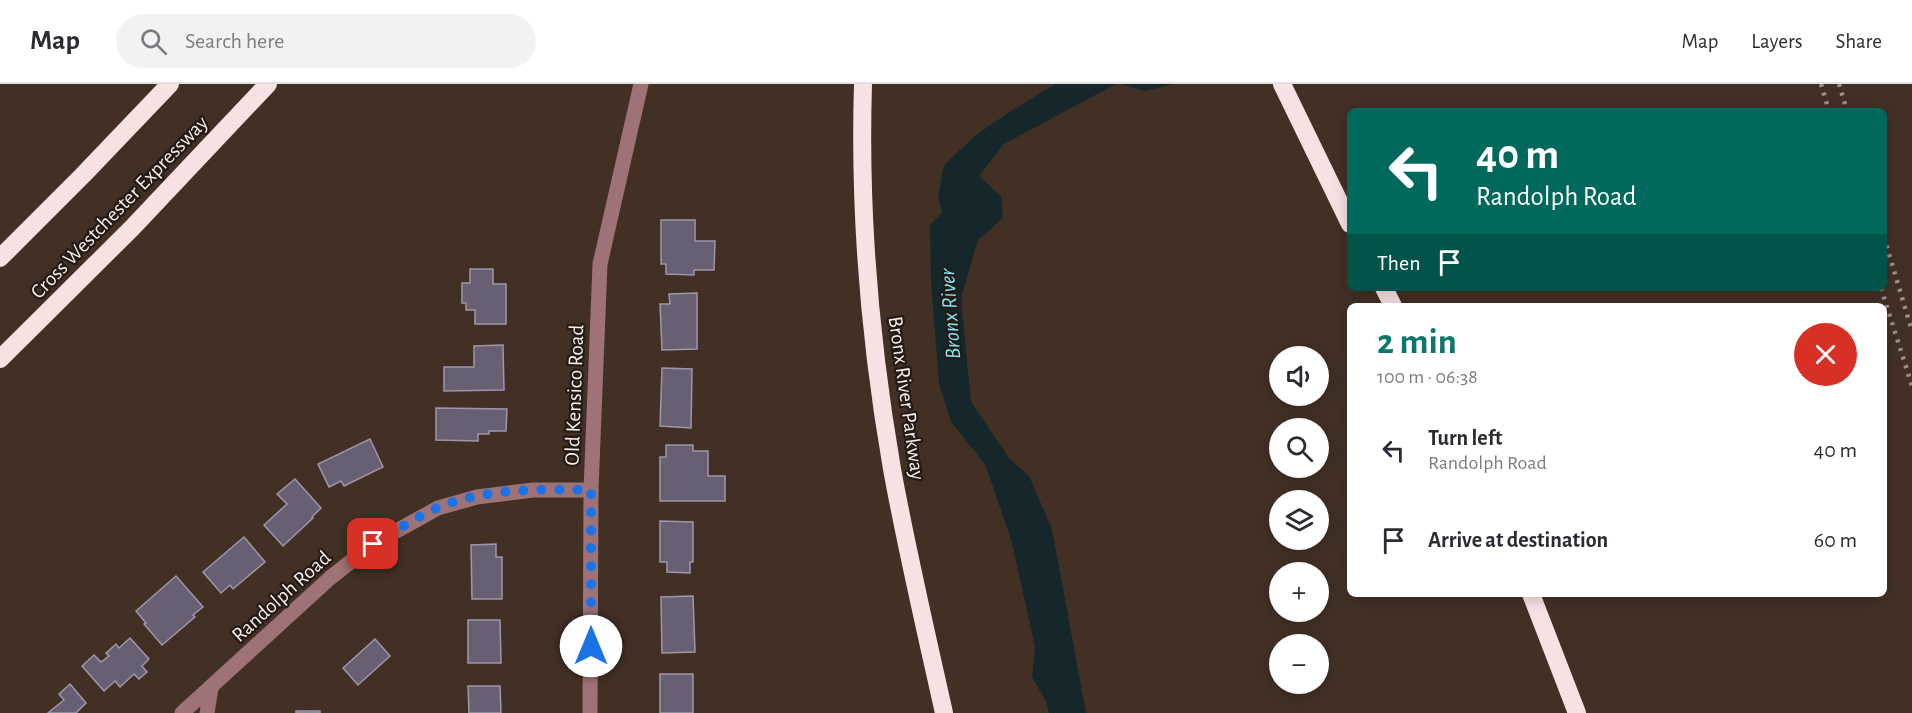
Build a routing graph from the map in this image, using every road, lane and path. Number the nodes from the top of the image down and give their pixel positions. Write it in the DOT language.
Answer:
graph roads {
  1 [pos="170,84"];
  2 [pos="268,84"];
  3 [pos="641,84"];
  4 [pos="862,84"];
  5 [pos="1282,84"];
  6 [pos="1347,218"];
  7 [pos="0,258"];
  8 [pos="0,359"];
  9 [pos="591,490"];
  10 [pos="1532,597"];
  11 [pos="211,688"];
  12 [pos="182,713"];
  13 [pos="207,713"];
  14 [pos="590,713"];
  15 [pos="944,713"];
  16 [pos="1577,713"];
  1 -- 7 [label="highway"];
  2 -- 8 [label="highway, Cross Westchester Expressway"];
  3 -- 9 [label="street, Old Kensico Road"];
  4 -- 15 [label="highway, Bronx River Parkway"];
  5 -- 6 [label="highway"];
  9 -- 11 [label="street, Randolph Road"];
  9 -- 14 [label="street, Old Kensico Road"];
  10 -- 16 [label="highway"];
  11 -- 12 [label="street, Randolph Road"];
  11 -- 13 [label="street"];
}
